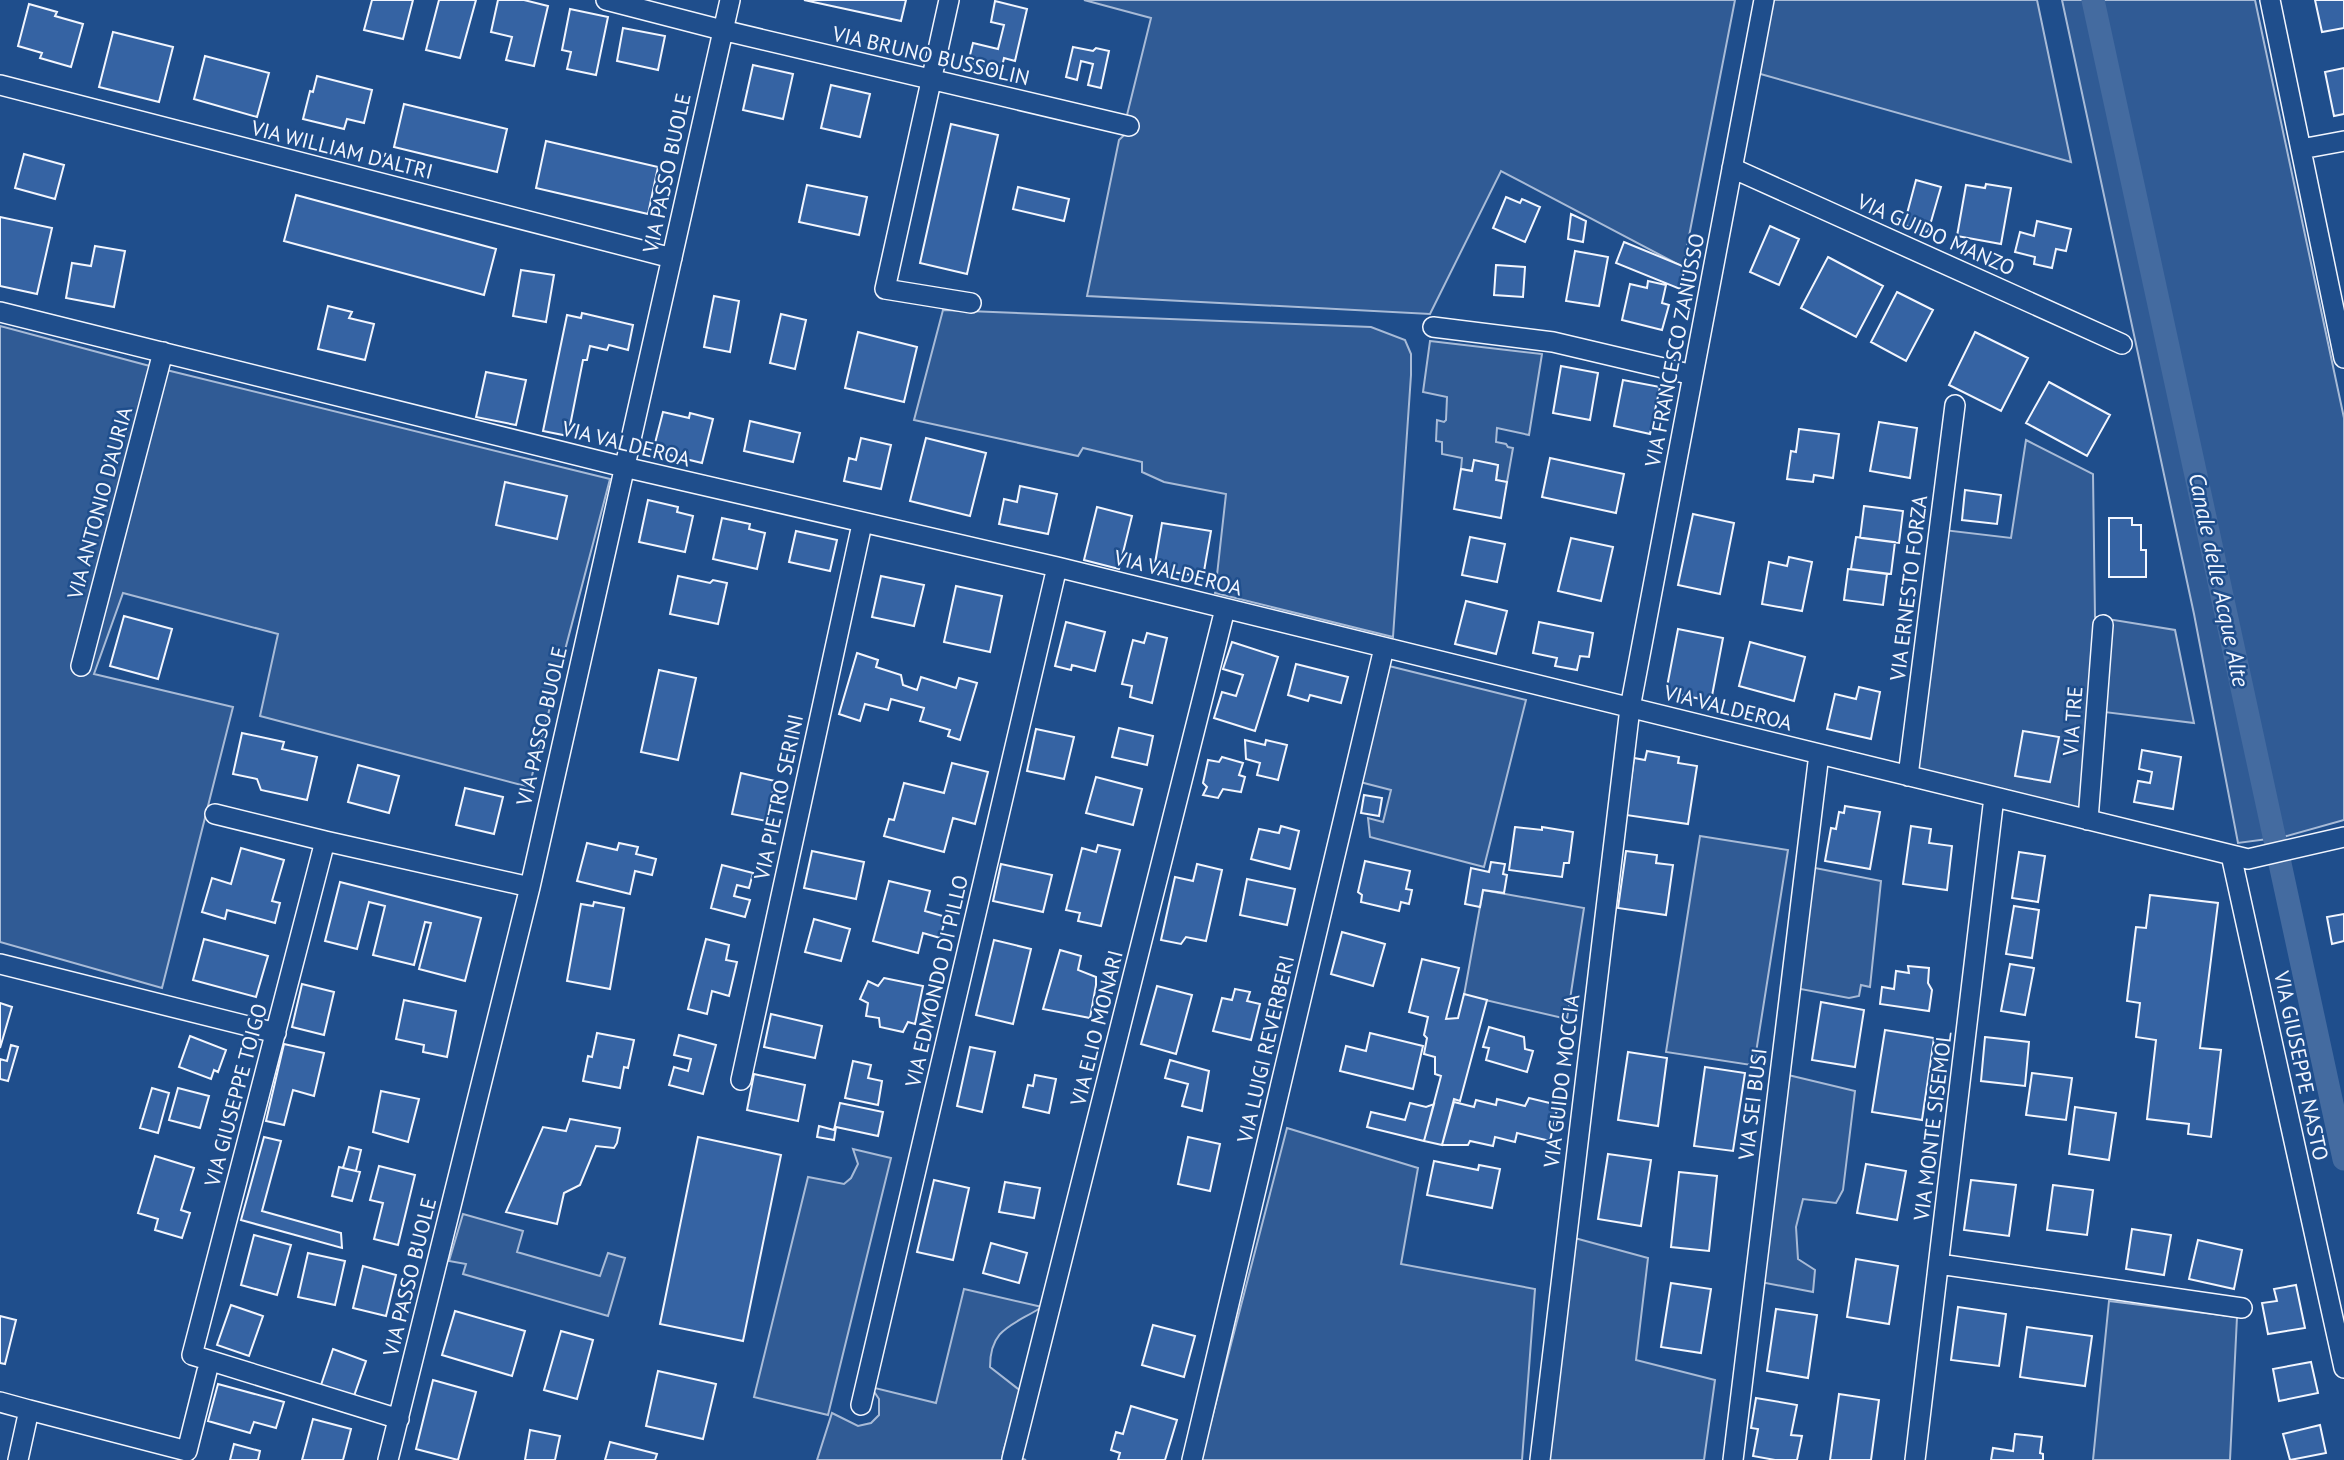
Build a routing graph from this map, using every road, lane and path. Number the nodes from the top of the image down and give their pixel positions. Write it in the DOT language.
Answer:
graph roads {
  1 [pos="606,0"];
  2 [pos="730,0"];
  3 [pos="949,0"];
  4 [pos="1764,0"];
  5 [pos="2270,0"];
  6 [pos="722,30"];
  7 [pos="930,79"];
  8 [pos="0,85"];
  9 [pos="1129,126"];
  10 [pos="2344,141"];
  11 [pos="2301,149"];
  12 [pos="1732,168"];
  13 [pos="672,258"];
  14 [pos="971,303"];
  15 [pos="0,312"];
  16 [pos="1433,327"];
  17 [pos="2122,344"];
  18 [pos="2343,346"];
  19 [pos="163,352"];
  20 [pos="1693,375"];
  21 [pos="1955,405"];
  22 [pos="624,467"];
  23 [pos="862,524"];
  24 [pos="1057,567"];
  25 [pos="1225,608"];
  26 [pos="2103,625"];
  27 [pos="1384,648"];
  28 [pos="81,666"];
  29 [pos="1630,708"];
  30 [pos="1819,754"];
  31 [pos="1908,776"];
  32 [pos="1994,797"];
  33 [pos="215,814"];
  34 [pos="2088,820"];
  35 [pos="2344,837"];
  36 [pos="325,841"];
  37 [pos="2239,857"];
  38 [pos="530,887"];
  39 [pos="0,964"];
  40 [pos="276,1032"];
  41 [pos="741,1080"];
  42 [pos="1939,1264"];
  43 [pos="2242,1308"];
  44 [pos="2344,1368"];
  45 [pos="207,1371"];
  46 [pos="0,1402"];
  47 [pos="861,1405"];
  48 [pos="29,1410"];
  49 [pos="399,1419"];
  50 [pos="1012,1459"];
  51 [pos="18,1460"];
  52 [pos="388,1460"];
  53 [pos="1192,1460"];
  54 [pos="1540,1460"];
  55 [pos="1733,1460"];
  56 [pos="1915,1460"];
  1 -- 6 [label="street, VIA BRUNO BUSSOLIN"];
  2 -- 6 [label="street, VIA PASSO BUOLE"];
  3 -- 7 [label="street"];
  4 -- 12 [label="street, VIA FRANCESCO ZANUSSO"];
  5 -- 11 [label="street"];
  6 -- 7 [label="street, VIA BRUNO BUSSOLIN"];
  6 -- 13 [label="street, VIA PASSO BUOLE"];
  7 -- 9 [label="street, VIA BRUNO BUSSOLIN"];
  7 -- 14 [label="street"];
  8 -- 13 [label="street, VIA WILLIAM D'ALTRI"];
  10 -- 11 [label="street"];
  11 -- 18 [label="street"];
  12 -- 17 [label="street, VIA GUIDO MANZO"];
  12 -- 20 [label="street, VIA FRANCESCO ZANUSSO"];
  13 -- 22 [label="street, VIA PASSO BUOLE"];
  15 -- 19 [label="street, VIA VALDEROA"];
  16 -- 20 [label="street"];
  19 -- 22 [label="street, VIA VALDEROA"];
  19 -- 28 [label="street, VIA ANTONIO D'AURIA"];
  20 -- 29 [label="street, VIA FRANCESCO ZANUSSO"];
  21 -- 31 [label="street, VIA ERNESTO FORZA"];
  22 -- 23 [label="street, VIA VALDEROA"];
  22 -- 38 [label="street, VIA PASSO BUOLE"];
  23 -- 24 [label="street, VIA VALDEROA"];
  23 -- 41 [label="street, VIA PIETRO SERINI"];
  24 -- 25 [label="street, VIA VALDEROA"];
  24 -- 47 [label="street, VIA EDMONDO DI PILLO"];
  25 -- 27 [label="street, VIA VALDEROA"];
  25 -- 50 [label="street, VIA ELIO MONARI"];
  26 -- 34 [label="street, VIA TRE"];
  27 -- 29 [label="street, VIA VALDEROA"];
  27 -- 53 [label="street, VIA LUIGI REVERBERI"];
  29 -- 30 [label="street, VIA VALDEROA"];
  29 -- 54 [label="street, VIA GUIDO MOCCIA"];
  30 -- 31 [label="street, VIA VALDEROA"];
  30 -- 55 [label="street, VIA SEI BUSI"];
  31 -- 32 [label="street, VIA VALDEROA"];
  32 -- 34 [label="street, VIA VALDEROA"];
  32 -- 42 [label="street, VIA MONTE SISEMOL"];
  33 -- 36 [label="street"];
  34 -- 37 [label="street, VIA VALDEROA"];
  35 -- 37 [label="street, VIA VALDEROA"];
  36 -- 38 [label="street"];
  36 -- 40 [label="street, VIA GIUSEPPE TOIGO"];
  37 -- 44 [label="street, VIA GIUSEPPE NASTO"];
  38 -- 49 [label="street, VIA PASSO BUOLE"];
  39 -- 40 [label="street"];
  40 -- 49 [label="street, VIA GIUSEPPE TOIGO"];
  42 -- 43 [label="street"];
  42 -- 56 [label="street, VIA MONTE SISEMOL"];
  45 -- 48 [label="street"];
  46 -- 48 [label="street"];
  48 -- 51 [label="street"];
  49 -- 52 [label="street, VIA PASSO BUOLE"];
}
